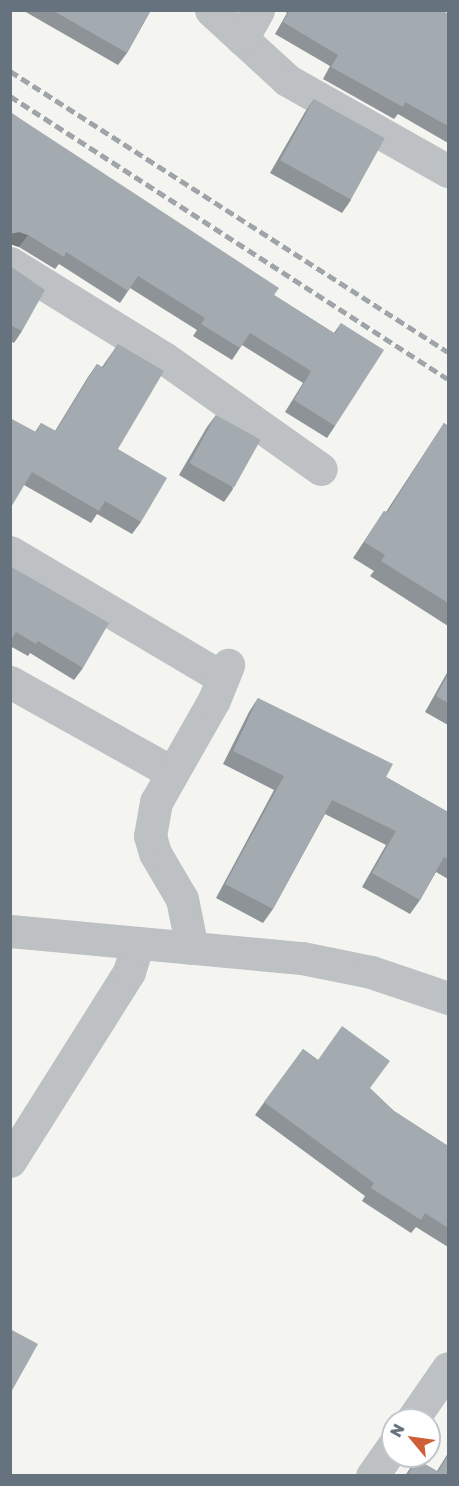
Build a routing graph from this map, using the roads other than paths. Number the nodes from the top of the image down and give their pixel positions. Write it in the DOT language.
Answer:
graph roads {
  1 [pos="211,10"];
  2 [pos="258,10"];
  3 [pos="242,39"];
  4 [pos="448,171"];
  5 [pos="10,263"];
  6 [pos="321,469"];
  7 [pos="10,552"];
  8 [pos="10,682"];
  9 [pos="171,772"];
  10 [pos="10,931"];
  11 [pos="138,943"];
  12 [pos="192,948"];
  13 [pos="448,998"];
  14 [pos="10,1161"];
  15 [pos="448,1368"];
  16 [pos="420,1408"];
  17 [pos="381,1463"];
  18 [pos="372,1476"];
  1 -- 3 [label="street"];
  2 -- 3 [label="street"];
  3 -- 4 [label="street"];
  5 -- 6 [label="street"];
  7 -- 9 [label="street"];
  8 -- 9 [label="street"];
  9 -- 12 [label="street"];
  10 -- 11 [label="street"];
  11 -- 12 [label="street"];
  11 -- 14 [label="street"];
  12 -- 13 [label="street"];
  15 -- 16 [label="street"];
  17 -- 18 [label="street"];
}
